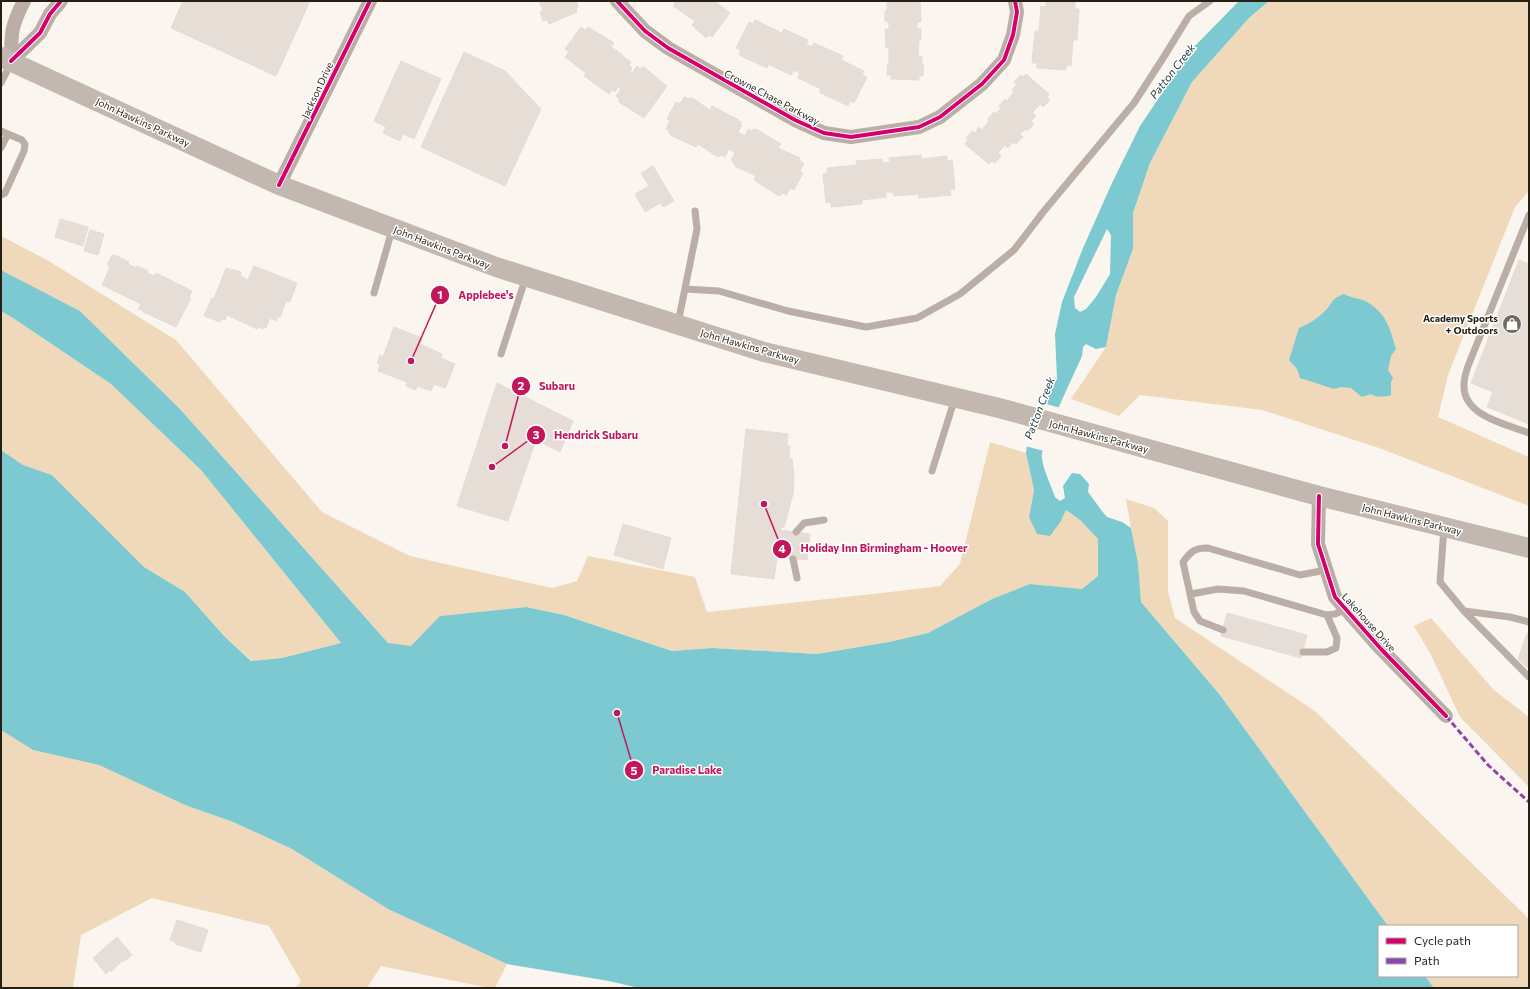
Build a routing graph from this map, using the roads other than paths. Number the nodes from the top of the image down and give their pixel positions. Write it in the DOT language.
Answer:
graph roads {
  1 [pos="24,1"];
  2 [pos="61,1"];
  3 [pos="370,1"];
  4 [pos="617,1"];
  5 [pos="1015,1"];
  6 [pos="1210,1"];
  7 [pos="6,59"];
  8 [pos="1,83"];
  9 [pos="4,132"];
  10 [pos="1,148"];
  11 [pos="279,185"];
  12 [pos="1,195"];
  13 [pos="695,211"];
  14 [pos="1529,215"];
  15 [pos="393,228"];
  16 [pos="526,277"];
  17 [pos="685,289"];
  18 [pos="374,293"];
  19 [pos="678,325"];
  20 [pos="501,354"];
  21 [pos="956,398"];
  22 [pos="1529,433"];
  23 [pos="932,471"];
  24 [pos="1319,496"];
  25 [pos="824,520"];
  26 [pos="1444,528"];
  27 [pos="796,532"];
  28 [pos="1529,548"];
  29 [pos="793,559"];
  30 [pos="1326,570"];
  31 [pos="797,578"];
  32 [pos="1190,594"];
  33 [pos="1346,610"];
  34 [pos="1464,611"];
  35 [pos="1327,615"];
  36 [pos="1529,622"];
  37 [pos="1223,630"];
  38 [pos="1303,652"];
  39 [pos="1529,677"];
  40 [pos="1446,716"];
  1 -- 7 [label="street"];
  2 -- 7 [label="street"];
  3 -- 11 [label="street, Jackson Drive"];
  4 -- 5 [label="street, Crowne Chase Parkway"];
  6 -- 17 [label="lane"];
  7 -- 8 [label="lane"];
  7 -- 11 [label="main road, John Hawkins Parkway"];
  9 -- 10 [label="lane"];
  9 -- 12 [label="lane"];
  11 -- 15 [label="main road, John Hawkins Parkway"];
  13 -- 17 [label="lane"];
  14 -- 22 [label="lane"];
  15 -- 16 [label="main road, John Hawkins Parkway"];
  15 -- 18 [label="lane"];
  16 -- 19 [label="main road, John Hawkins Parkway"];
  16 -- 20 [label="lane"];
  17 -- 19 [label="lane"];
  19 -- 21 [label="main road, John Hawkins Parkway"];
  21 -- 23 [label="lane"];
  21 -- 24 [label="main road, John Hawkins Parkway"];
  24 -- 26 [label="main road, John Hawkins Parkway"];
  24 -- 30 [label="street, Lakehouse Drive"];
  25 -- 27 [label="lane"];
  26 -- 28 [label="main road, John Hawkins Parkway"];
  26 -- 34 [label="lane"];
  29 -- 31 [label="lane"];
  30 -- 32 [label="lane"];
  30 -- 33 [label="street, Lakehouse Drive"];
  32 -- 35 [label="lane"];
  32 -- 37 [label="lane"];
  33 -- 35 [label="lane"];
  33 -- 40 [label="street, Lakehouse Drive"];
  34 -- 36 [label="lane"];
  34 -- 39 [label="lane"];
  35 -- 38 [label="lane"];
}
